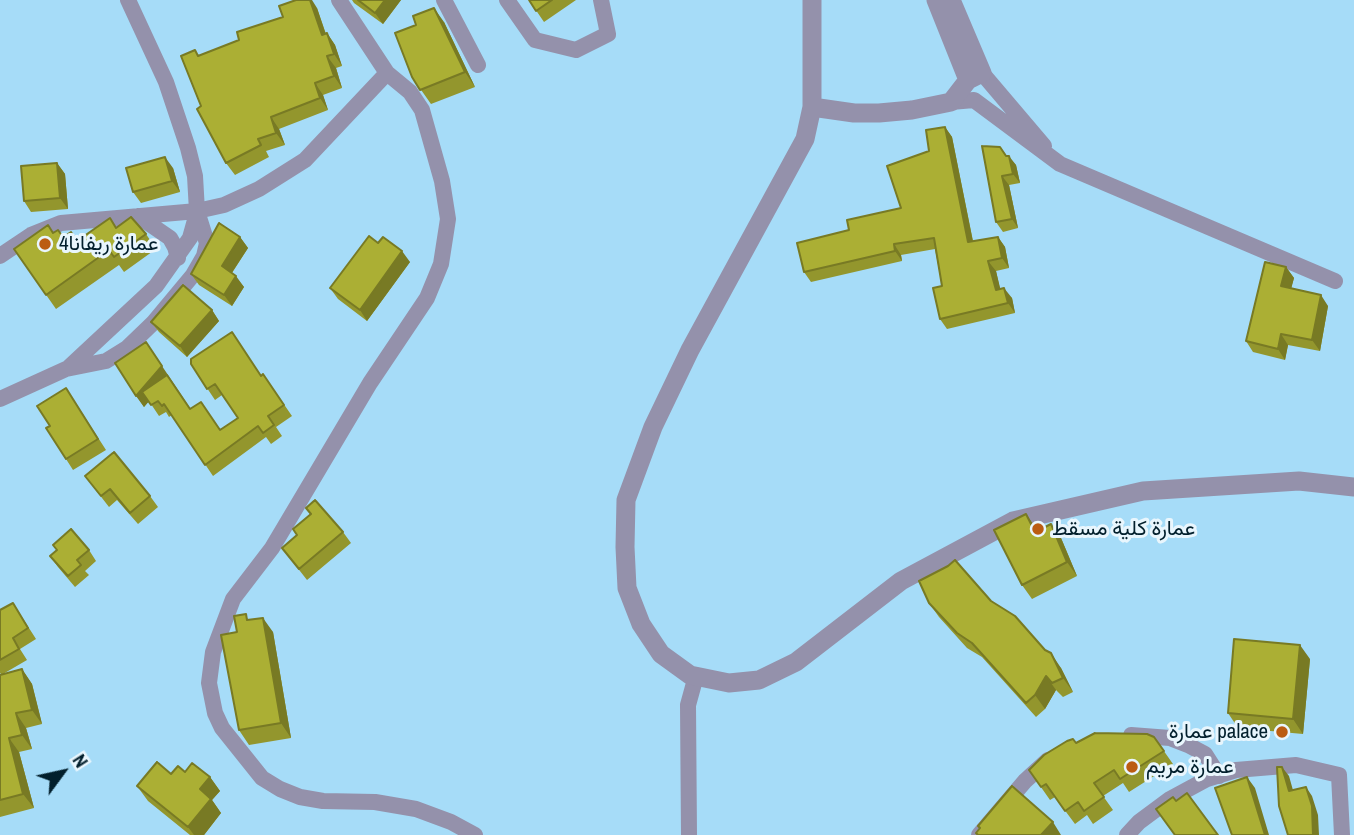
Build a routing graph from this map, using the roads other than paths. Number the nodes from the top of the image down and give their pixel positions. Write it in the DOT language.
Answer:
graph roads {
  1 [pos="128,0"];
  2 [pos="339,0"];
  3 [pos="444,0"];
  4 [pos="507,0"];
  5 [pos="601,0"];
  6 [pos="811,0"];
  7 [pos="936,0"];
  8 [pos="951,0"];
  9 [pos="478,65"];
  10 [pos="387,73"];
  11 [pos="975,76"];
  12 [pos="951,102"];
  13 [pos="812,107"];
  14 [pos="1060,164"];
  15 [pos="197,211"];
  16 [pos="138,216"];
  17 [pos="0,256"];
  18 [pos="178,258"];
  19 [pos="1335,281"];
  20 [pos="66,369"];
  21 [pos="0,399"];
  22 [pos="1354,487"];
  23 [pos="696,676"];
  24 [pos="1114,736"];
  25 [pos="1064,750"];
  26 [pos="1219,776"];
  27 [pos="1346,778"];
  28 [pos="475,835"];
  29 [pos="689,835"];
  30 [pos="979,835"];
  31 [pos="1127,835"];
  32 [pos="1342,835"];
  1 -- 15 [label="street"];
  2 -- 10 [label="street"];
  3 -- 9 [label="street"];
  4 -- 5 [label="street"];
  6 -- 13 [label="street"];
  7 -- 11 [label="street"];
  8 -- 11 [label="street"];
  10 -- 15 [label="street"];
  10 -- 28 [label="street"];
  11 -- 12 [label="street"];
  11 -- 14 [label="street"];
  12 -- 13 [label="street"];
  12 -- 14 [label="street"];
  13 -- 23 [label="street"];
  14 -- 19 [label="street"];
  15 -- 16 [label="street"];
  15 -- 18 [label="street"];
  15 -- 20 [label="street"];
  16 -- 17 [label="street"];
  16 -- 18 [label="street"];
  18 -- 20 [label="street"];
  20 -- 21 [label="street"];
  22 -- 23 [label="street"];
  23 -- 29 [label="street"];
  24 -- 26 [label="street"];
  25 -- 30 [label="street"];
  26 -- 27 [label="street"];
  26 -- 31 [label="street"];
  27 -- 32 [label="street"];
}
